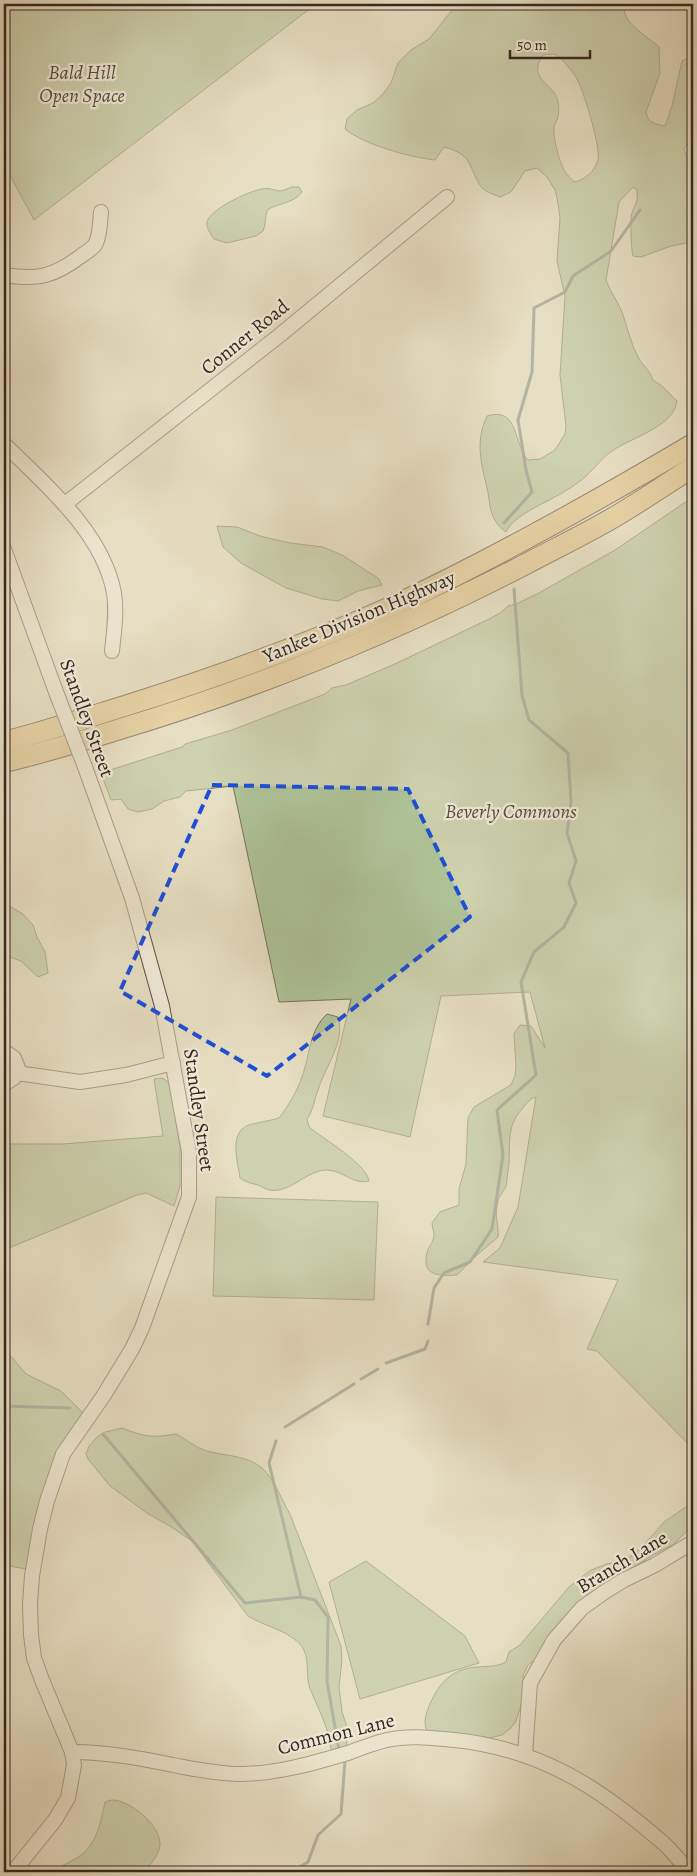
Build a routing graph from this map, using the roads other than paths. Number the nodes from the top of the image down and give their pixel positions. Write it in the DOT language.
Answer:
graph roads {
  1 [pos="447,197"];
  2 [pos="101,212"];
  3 [pos="4,275"];
  4 [pos="4,444"];
  5 [pos="693,444"];
  6 [pos="693,467"];
  7 [pos="65,504"];
  8 [pos="4,549"];
  9 [pos="112,651"];
  10 [pos="4,742"];
  11 [pos="4,762"];
  12 [pos="4,1052"];
  13 [pos="173,1063"];
  14 [pos="17,1073"];
  15 [pos="4,1084"];
  16 [pos="693,1542"];
  17 [pos="72,1752"];
  18 [pos="526,1755"];
  19 [pos="13,1872"];
  20 [pos="690,1872"];
  1 -- 7 [label="street, Conner Road"];
  2 -- 3 [label="street"];
  4 -- 7 [label="street"];
  5 -- 10 [label="highway, Yankee Division Highway"];
  6 -- 11 [label="highway, Yankee Division Highway"];
  7 -- 9 [label="street"];
  8 -- 13 [label="street, Standley Street, bridge"];
  12 -- 14 [label="street"];
  13 -- 14 [label="street"];
  13 -- 17 [label="street, Standley Street"];
  14 -- 15 [label="street"];
  16 -- 18 [label="street, Branch Lane"];
  17 -- 18 [label="street, Common Lane"];
  17 -- 19 [label="street"];
  18 -- 20 [label="street, Common Lane"];
}
